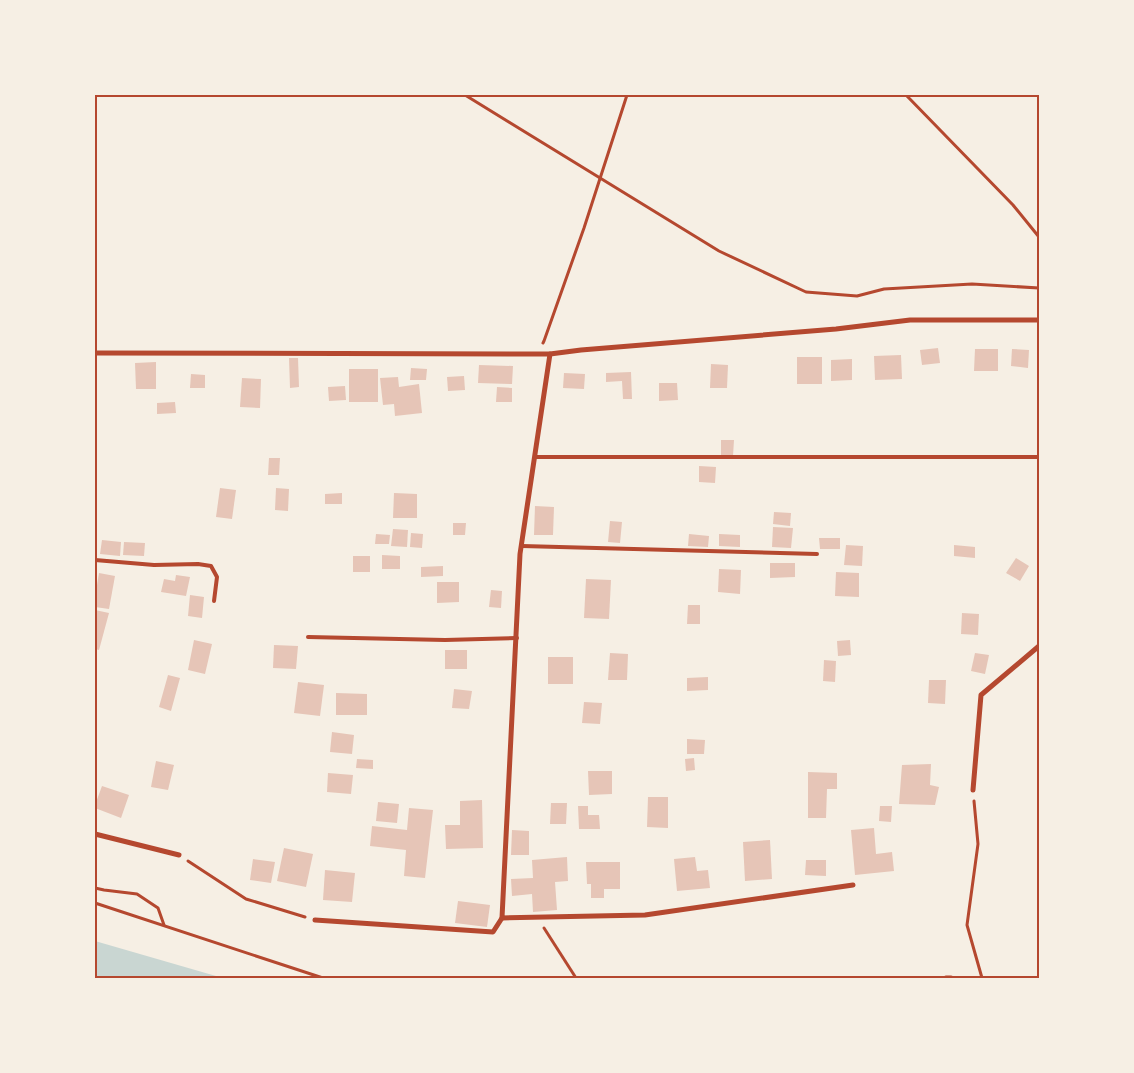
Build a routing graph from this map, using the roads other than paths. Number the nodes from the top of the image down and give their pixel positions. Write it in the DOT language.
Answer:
graph roads {
  1 [pos="1039,320"];
  2 [pos="95,353"];
  3 [pos="550,354"];
  4 [pos="535,457"];
  5 [pos="1039,457"];
  6 [pos="522,546"];
  7 [pos="817,554"];
  8 [pos="95,560"];
  9 [pos="214,601"];
  10 [pos="308,637"];
  11 [pos="517,638"];
  12 [pos="1039,646"];
  13 [pos="973,790"];
  14 [pos="95,834"];
  15 [pos="179,856"];
  16 [pos="853,885"];
  17 [pos="502,918"];
  18 [pos="315,920"];
  19 [pos="946,978"];
  20 [pos="951,978"];
  1 -- 3 [label="street"];
  2 -- 3 [label="street"];
  3 -- 4 [label="street"];
  4 -- 5 [label="lane"];
  4 -- 6 [label="street"];
  6 -- 7 [label="lane"];
  6 -- 11 [label="street"];
  8 -- 9 [label="lane"];
  10 -- 11 [label="lane"];
  11 -- 17 [label="street"];
  12 -- 13 [label="street"];
  14 -- 15 [label="street"];
  16 -- 17 [label="street"];
  17 -- 18 [label="street"];
  19 -- 20 [label="street"];
}
